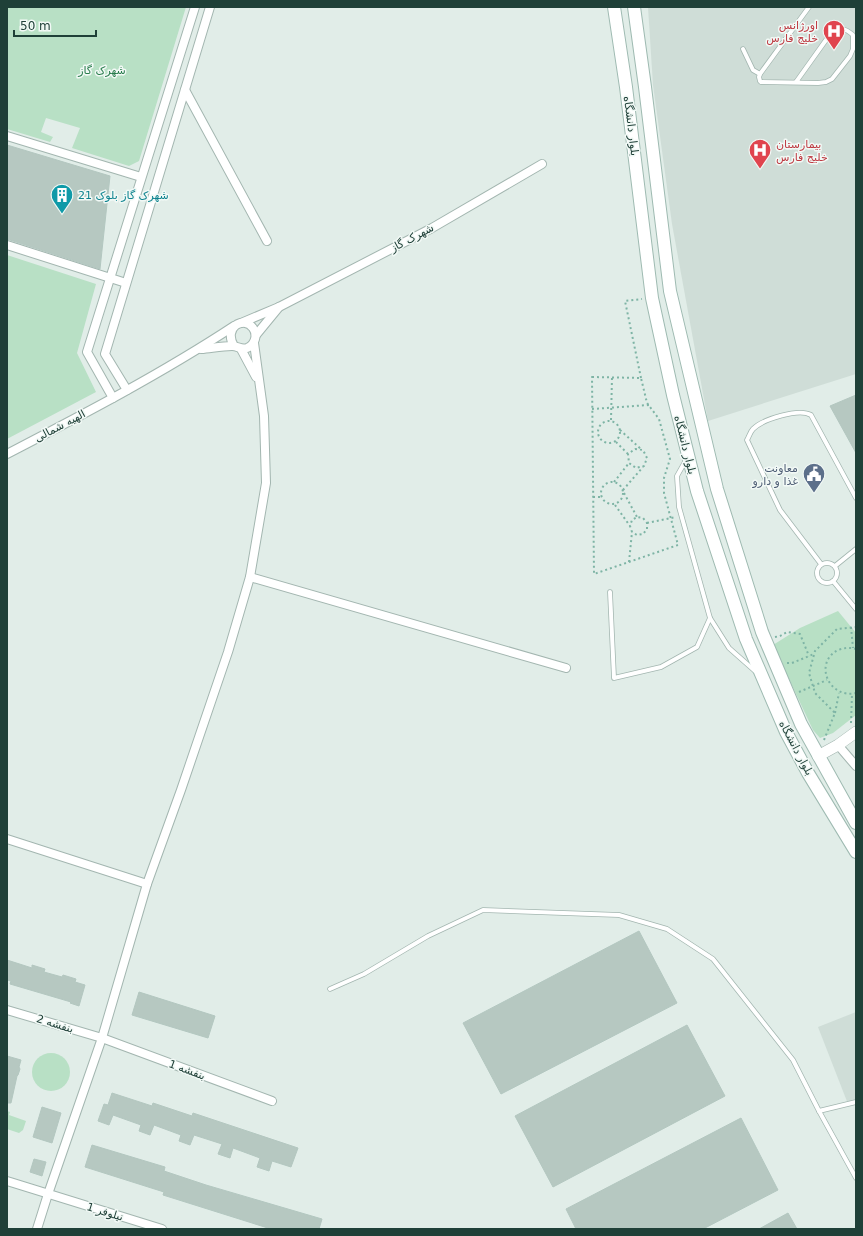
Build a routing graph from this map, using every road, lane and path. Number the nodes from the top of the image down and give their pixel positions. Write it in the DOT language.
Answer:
graph roads {
  1 [pos="195,7"];
  2 [pos="210,7"];
  3 [pos="614,7"];
  4 [pos="634,7"];
  5 [pos="809,7"];
  6 [pos="742,49"];
  7 [pos="760,74"];
  8 [pos="796,82"];
  9 [pos="626,87"];
  10 [pos="645,87"];
  11 [pos="185,90"];
  12 [pos="7,136"];
  13 [pos="542,164"];
  14 [pos="141,177"];
  15 [pos="268,241"];
  16 [pos="7,245"];
  17 [pos="110,278"];
  18 [pos="126,283"];
  19 [pos="652,298"];
  20 [pos="279,306"];
  21 [pos="237,324"];
  22 [pos="255,339"];
  23 [pos="238,347"];
  24 [pos="199,349"];
  25 [pos="612,377"];
  26 [pos="641,378"];
  27 [pos="259,381"];
  28 [pos="127,390"];
  29 [pos="113,398"];
  30 [pos="649,405"];
  31 [pos="612,408"];
  32 [pos="592,409"];
  33 [pos="611,420"];
  34 [pos="592,429"];
  35 [pos="598,430"];
  36 [pos="620,430"];
  37 [pos="616,442"];
  38 [pos="643,450"];
  39 [pos="7,454"];
  40 [pos="628,454"];
  41 [pos="688,456"];
  42 [pos="629,463"];
  43 [pos="644,466"];
  44 [pos="614,482"];
  45 [pos="623,490"];
  46 [pos="624,493"];
  47 [pos="593,497"];
  48 [pos="602,498"];
  49 [pos="856,498"];
  50 [pos="615,505"];
  51 [pos="681,516"];
  52 [pos="637,517"];
  53 [pos="671,519"];
  54 [pos="647,523"];
  55 [pos="630,526"];
  56 [pos="632,532"];
  57 [pos="856,549"];
  58 [pos="629,562"];
  59 [pos="821,564"];
  60 [pos="835,566"];
  61 [pos="250,577"];
  62 [pos="833,581"];
  63 [pos="610,592"];
  64 [pos="856,608"];
  65 [pos="710,618"];
  66 [pos="851,627"];
  67 [pos="856,627"];
  68 [pos="764,637"];
  69 [pos="855,648"];
  70 [pos="814,654"];
  71 [pos="809,656"];
  72 [pos="774,661"];
  73 [pos="566,668"];
  74 [pos="763,678"];
  75 [pos="827,680"];
  76 [pos="813,686"];
  77 [pos="840,692"];
  78 [pos="856,693"];
  79 [pos="852,694"];
  80 [pos="789,697"];
  81 [pos="835,713"];
  82 [pos="854,734"];
  83 [pos="838,745"];
  84 [pos="818,756"];
  85 [pos="856,766"];
  86 [pos="856,823"];
  87 [pos="7,839"];
  88 [pos="856,852"];
  89 [pos="147,884"];
  90 [pos="330,989"];
  91 [pos="7,1010"];
  92 [pos="102,1038"];
  93 [pos="272,1101"];
  94 [pos="856,1102"];
  95 [pos="819,1111"];
  96 [pos="856,1178"];
  97 [pos="7,1181"];
  98 [pos="48,1194"];
  99 [pos="37,1229"];
  100 [pos="162,1229"];
  1 -- 14 [label="street"];
  2 -- 11 [label="street"];
  3 -- 9 [label="main road, بلوار دانشگاه"];
  4 -- 10 [label="main road, بلوار دانشگاه"];
  5 -- 7 [label="lane"];
  6 -- 7 [label="lane"];
  7 -- 8 [label="lane"];
  8 -- 8 [label="lane"];
  9 -- 10 [label="main road"];
  9 -- 19 [label="main road, بلوار دانشگاه"];
  10 -- 68 [label="main road, بلوار دانشگاه"];
  11 -- 15 [label="street"];
  11 -- 18 [label="street"];
  12 -- 14 [label="street"];
  13 -- 20 [label="street, شهرک گاز"];
  14 -- 17 [label="street"];
  16 -- 17 [label="street"];
  17 -- 18 [label="street"];
  17 -- 29 [label="street"];
  18 -- 28 [label="street"];
  19 -- 26 [label="path"];
  19 -- 41 [label="main road, بلوار دانشگاه"];
  20 -- 21 [label="street, شهرک گاز"];
  20 -- 22 [label="street"];
  21 -- 22 [label="street"];
  21 -- 23 [label="street"];
  21 -- 24 [label="street, شهرک گاز"];
  22 -- 23 [label="street"];
  22 -- 27 [label="street"];
  23 -- 24 [label="street"];
  23 -- 27 [label="street"];
  24 -- 28 [label="street, الهیه شمالی"];
  25 -- 26 [label="path"];
  25 -- 31 [label="path"];
  25 -- 32 [label="path"];
  26 -- 30 [label="path"];
  27 -- 61 [label="street"];
  28 -- 29 [label="street, الهیه شمالی"];
  29 -- 39 [label="street, الهیه شمالی"];
  30 -- 31 [label="path"];
  30 -- 53 [label="path"];
  31 -- 32 [label="path"];
  31 -- 33 [label="path"];
  32 -- 34 [label="path"];
  33 -- 35 [label="path"];
  33 -- 36 [label="path"];
  34 -- 35 [label="path"];
  34 -- 47 [label="path"];
  35 -- 37 [label="path"];
  36 -- 37 [label="path"];
  36 -- 38 [label="path"];
  37 -- 40 [label="path"];
  38 -- 40 [label="path"];
  38 -- 43 [label="path"];
  40 -- 42 [label="path"];
  41 -- 51 [label="lane"];
  41 -- 74 [label="main road, بلوار دانشگاه"];
  42 -- 43 [label="path"];
  42 -- 44 [label="path"];
  43 -- 45 [label="path"];
  44 -- 45 [label="path"];
  44 -- 48 [label="path"];
  45 -- 46 [label="path"];
  46 -- 50 [label="path"];
  46 -- 52 [label="path"];
  47 -- 48 [label="path"];
  47 -- 58 [label="path"];
  48 -- 50 [label="path"];
  49 -- 59 [label="lane"];
  50 -- 55 [label="path"];
  51 -- 53 [label="path"];
  51 -- 65 [label="lane"];
  52 -- 54 [label="path"];
  52 -- 55 [label="path"];
  53 -- 54 [label="path"];
  53 -- 58 [label="path"];
  54 -- 56 [label="path"];
  55 -- 56 [label="path"];
  56 -- 58 [label="path"];
  57 -- 60 [label="lane"];
  59 -- 60 [label="lane"];
  59 -- 62 [label="lane"];
  60 -- 62 [label="lane"];
  61 -- 73 [label="street"];
  61 -- 89 [label="street"];
  62 -- 64 [label="lane"];
  63 -- 65 [label="lane"];
  65 -- 74 [label="lane"];
  66 -- 67 [label="path"];
  66 -- 69 [label="path"];
  66 -- 70 [label="path"];
  68 -- 71 [label="path"];
  68 -- 72 [label="main road, بلوار دانشگاه"];
  69 -- 75 [label="path"];
  70 -- 71 [label="path"];
  70 -- 76 [label="path"];
  71 -- 72 [label="path"];
  72 -- 80 [label="main road, بلوار دانشگاه"];
  74 -- 88 [label="main road, بلوار دانشگاه"];
  75 -- 76 [label="path"];
  75 -- 77 [label="path"];
  76 -- 80 [label="path"];
  76 -- 81 [label="path"];
  77 -- 79 [label="path"];
  77 -- 81 [label="path"];
  78 -- 79 [label="path"];
  79 -- 82 [label="path"];
  80 -- 84 [label="main road, بلوار دانشگاه"];
  81 -- 84 [label="path"];
  82 -- 83 [label="street"];
  83 -- 84 [label="street"];
  83 -- 85 [label="street"];
  84 -- 86 [label="main road, بلوار دانشگاه"];
  87 -- 89 [label="street"];
  89 -- 92 [label="street"];
  90 -- 95 [label="lane"];
  91 -- 92 [label="street, بنفشه 2"];
  92 -- 93 [label="street, بنفشه 1"];
  92 -- 98 [label="street"];
  94 -- 95 [label="lane"];
  95 -- 96 [label="lane"];
  97 -- 98 [label="street, نیلوفر 1"];
  98 -- 99 [label="street"];
  98 -- 100 [label="street, نیلوفر 1"];
}
